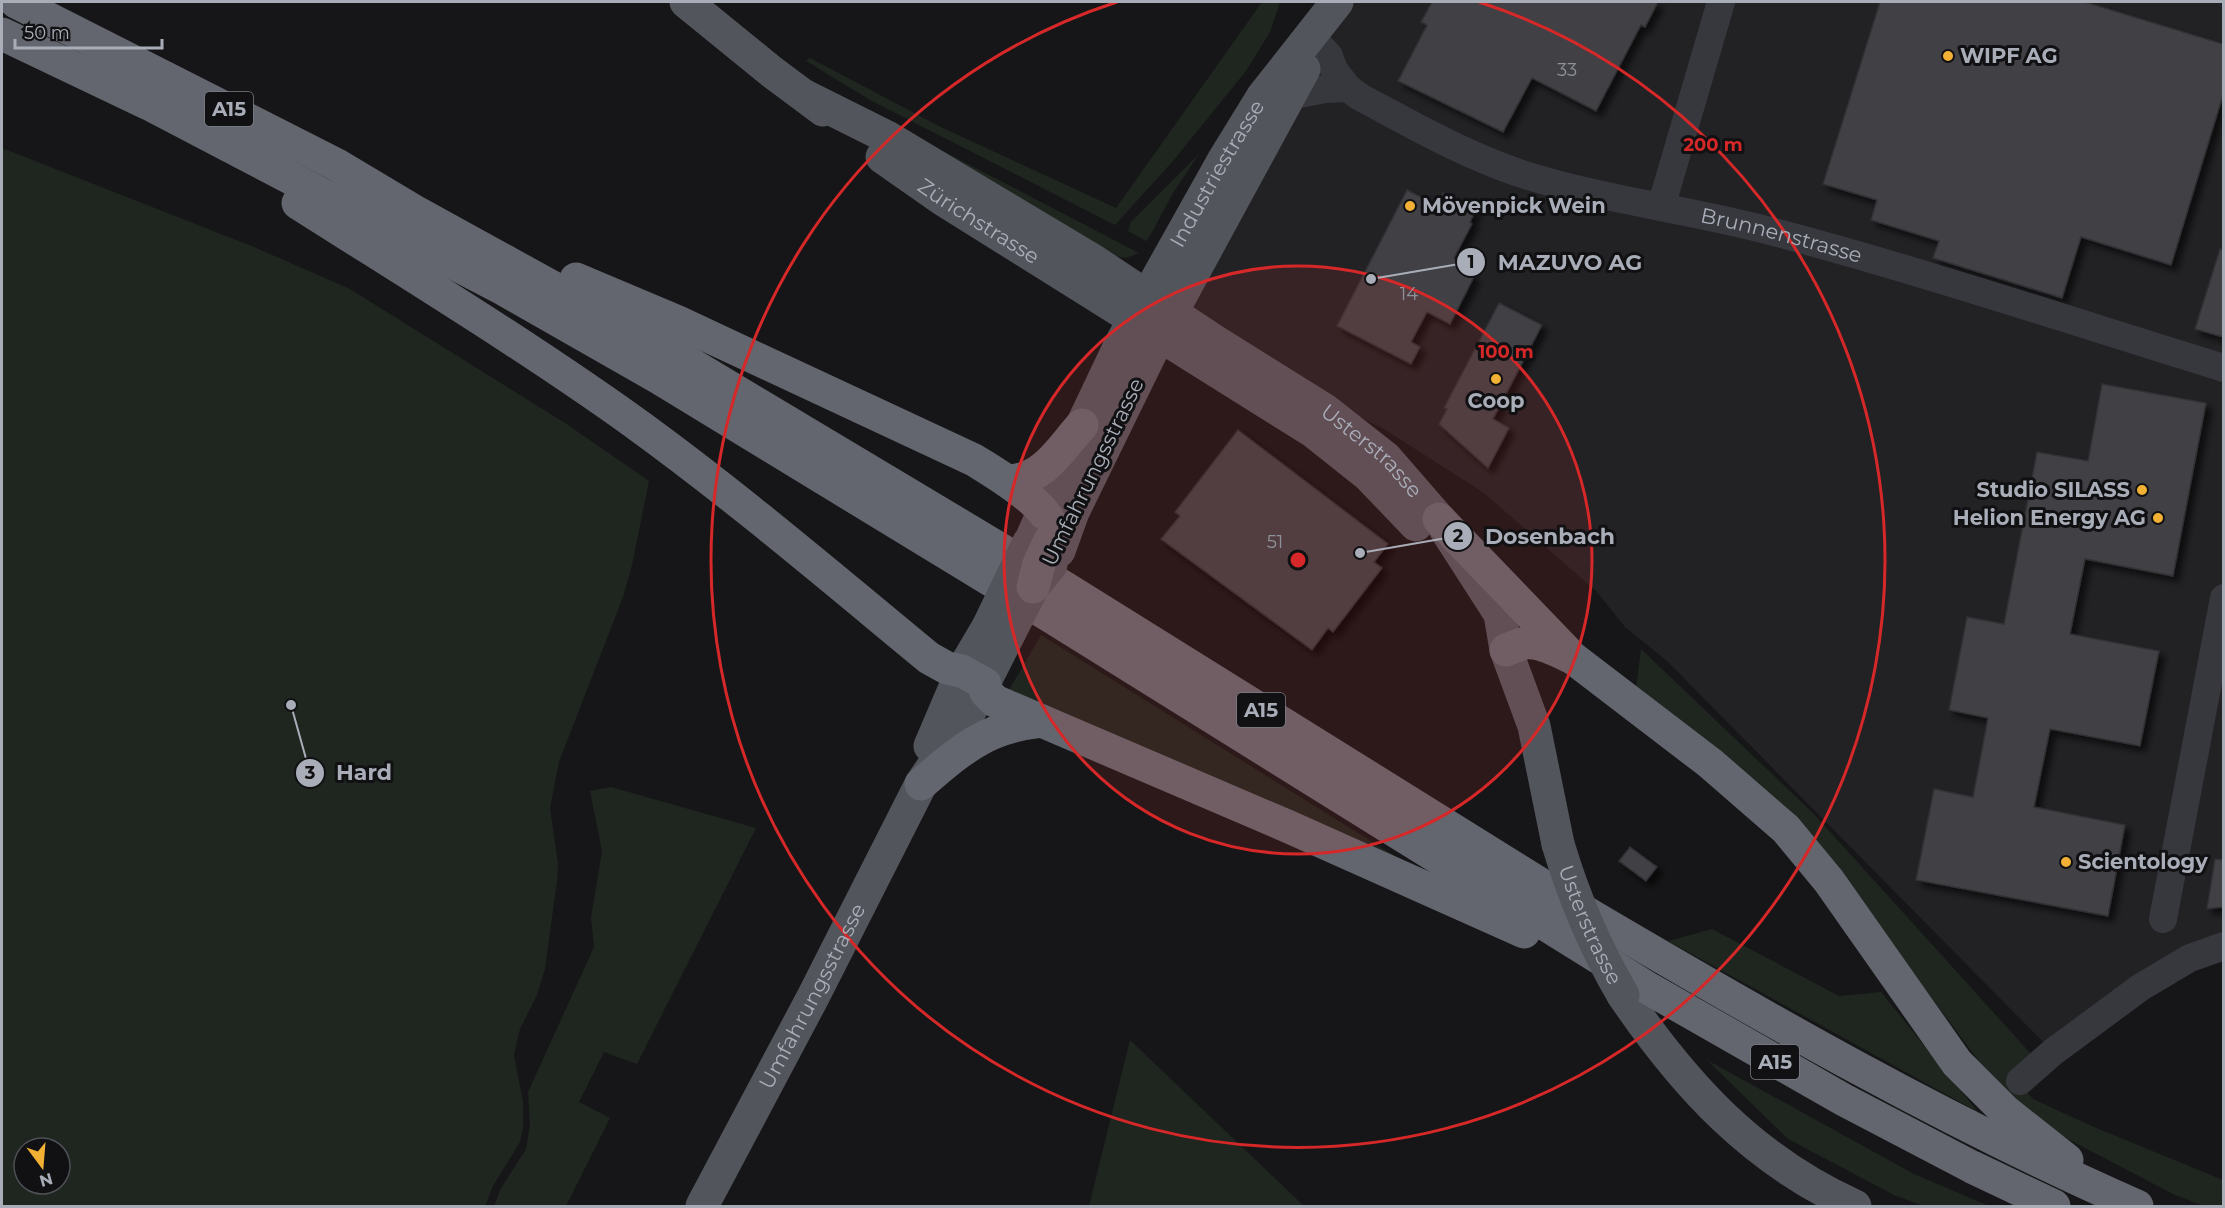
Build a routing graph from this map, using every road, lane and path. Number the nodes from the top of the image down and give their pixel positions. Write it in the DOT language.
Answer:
graph roads {
  1 [pos="16,2"];
  2 [pos="686,2"];
  3 [pos="1337,2"];
  4 [pos="1721,2"];
  5 [pos="2,34"];
  6 [pos="1311,37"];
  7 [pos="1348,88"];
  8 [pos="1289,96"];
  9 [pos="149,104"];
  10 [pos="1661,207"];
  11 [pos="414,211"];
  12 [pos="1153,315"];
  13 [pos="2223,368"];
  14 [pos="1082,425"];
  15 [pos="1008,481"];
  16 [pos="1440,519"];
  17 [pos="1046,537"];
  18 [pos="1033,587"];
  19 [pos="2222,616"];
  20 [pos="999,630"];
  21 [pos="1506,650"];
  22 [pos="1574,659"];
  23 [pos="973,678"];
  24 [pos="1042,722"];
  25 [pos="921,783"];
  26 [pos="2163,919"];
  27 [pos="2223,946"];
  28 [pos="1646,987"];
  29 [pos="2020,1081"];
  30 [pos="2125,1201"];
  31 [pos="702,1206"];
  32 [pos="1855,1206"];
  33 [pos="2054,1206"];
  1 -- 11 [label="highway, A15"];
  2 -- 12 [label="main road, Zürichstrasse"];
  3 -- 6 [label="main road, Industriestrasse"];
  4 -- 10 [label="street"];
  5 -- 9 [label="highway, A15"];
  6 -- 7 [label="street, Brunnenstrasse"];
  6 -- 8 [label="main road, Industriestrasse"];
  6 -- 12 [label="main road, Industriestrasse"];
  7 -- 8 [label="street"];
  7 -- 10 [label="street, Brunnenstrasse"];
  8 -- 12 [label="main road, Industriestrasse"];
  9 -- 23 [label="highway"];
  9 -- 28 [label="highway, A15"];
  10 -- 13 [label="street, Brunnenstrasse"];
  11 -- 15 [label="highway"];
  11 -- 30 [label="highway, A15"];
  12 -- 14 [label="main road, Umfahrungsstrasse"];
  12 -- 16 [label="main road, Usterstrasse"];
  12 -- 17 [label="main road, Umfahrungsstrasse"];
  12 -- 21 [label="main road, Usterstrasse"];
  14 -- 15 [label="highway"];
  14 -- 17 [label="main road, Umfahrungsstrasse"];
  15 -- 17 [label="highway"];
  16 -- 21 [label="main road, Usterstrasse"];
  16 -- 22 [label="highway"];
  17 -- 18 [label="highway, bridge"];
  17 -- 20 [label="main road, Umfahrungsstrasse, bridge"];
  18 -- 20 [label="main road, Umfahrungsstrasse, bridge"];
  19 -- 26 [label="street"];
  20 -- 23 [label="main road, Umfahrungsstrasse"];
  21 -- 22 [label="highway"];
  21 -- 32 [label="main road, Usterstrasse, bridge"];
  22 -- 30 [label="highway"];
  23 -- 24 [label="highway"];
  23 -- 25 [label="main road, Umfahrungsstrasse"];
  24 -- 25 [label="highway"];
  24 -- 28 [label="highway"];
  25 -- 31 [label="main road, Umfahrungsstrasse"];
  27 -- 29 [label="street"];
  28 -- 33 [label="highway, A15"];
}
